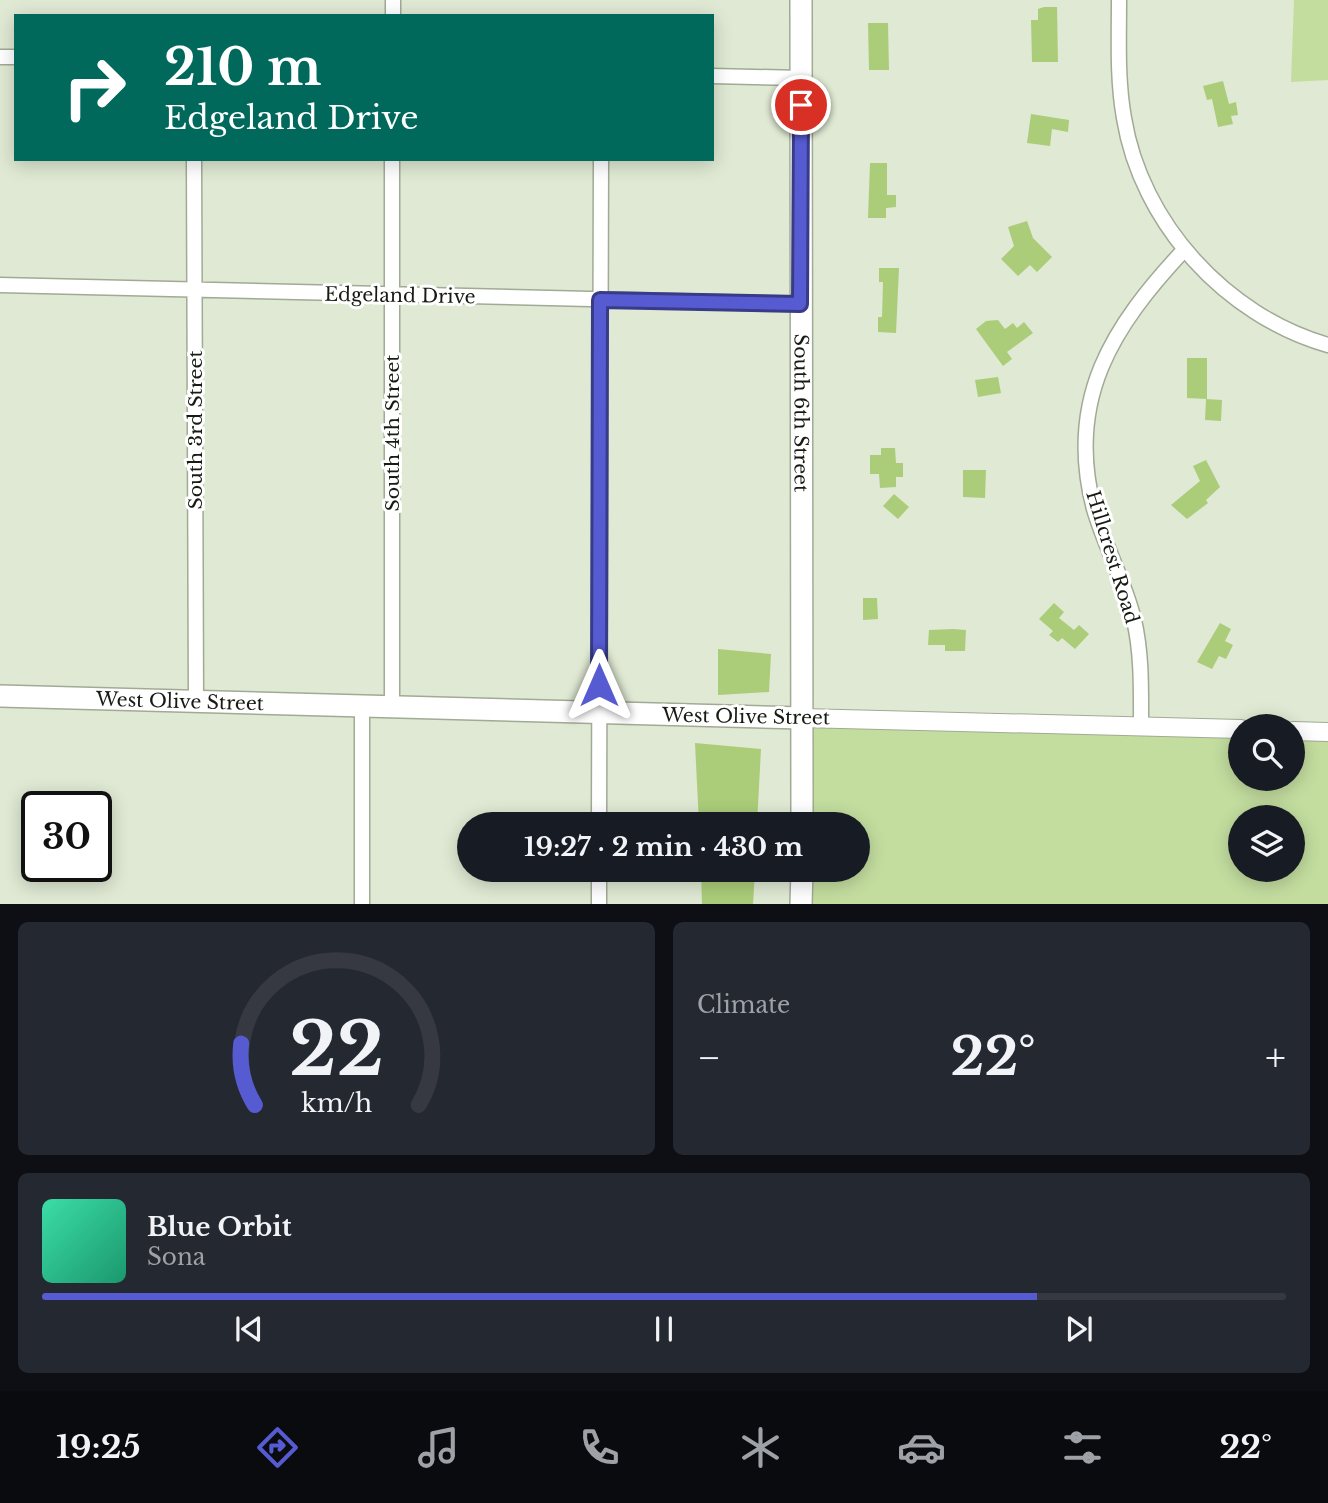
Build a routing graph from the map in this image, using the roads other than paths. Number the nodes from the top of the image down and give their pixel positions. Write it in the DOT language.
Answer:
graph roads {
  1 [pos="801,0"];
  2 [pos="1119,0"];
  3 [pos="714,76"];
  4 [pos="801,78"];
  5 [pos="194,161"];
  6 [pos="392,161"];
  7 [pos="601,161"];
  8 [pos="1184,250"];
  9 [pos="0,285"];
  10 [pos="195,290"];
  11 [pos="392,294"];
  12 [pos="600,300"];
  13 [pos="800,304"];
  14 [pos="1328,345"];
  15 [pos="0,696"];
  16 [pos="196,701"];
  17 [pos="362,706"];
  18 [pos="392,707"];
  19 [pos="599,712"];
  20 [pos="802,718"];
  21 [pos="1141,726"];
  22 [pos="1228,729"];
  23 [pos="1305,731"];
  24 [pos="1328,732"];
  25 [pos="599,812"];
  26 [pos="802,812"];
  27 [pos="599,882"];
  28 [pos="802,882"];
  29 [pos="362,904"];
  30 [pos="599,904"];
  31 [pos="802,904"];
  1 -- 4 [label="main road, South 6th Street"];
  2 -- 8 [label="street"];
  3 -- 4 [label="street"];
  4 -- 13 [label="main road, South 6th Street"];
  5 -- 10 [label="street, South 3rd Street"];
  6 -- 11 [label="street, South 4th Street"];
  7 -- 12 [label="street"];
  8 -- 14 [label="street"];
  8 -- 21 [label="street, Hillcrest Road"];
  9 -- 10 [label="street, Edgeland Drive"];
  10 -- 11 [label="street, Edgeland Drive"];
  10 -- 16 [label="street, South 3rd Street"];
  11 -- 12 [label="street, Edgeland Drive"];
  11 -- 18 [label="street, South 4th Street"];
  12 -- 13 [label="street, Edgeland Drive"];
  12 -- 19 [label="street"];
  13 -- 20 [label="main road, South 6th Street"];
  15 -- 16 [label="main road, West Olive Street"];
  16 -- 17 [label="main road, West Olive Street"];
  17 -- 18 [label="main road, West Olive Street"];
  17 -- 29 [label="street"];
  18 -- 19 [label="main road, West Olive Street"];
  19 -- 20 [label="main road, West Olive Street"];
  19 -- 25 [label="street"];
  20 -- 21 [label="street, West Olive Street"];
  20 -- 26 [label="main road, South 6th Street"];
  21 -- 22 [label="street, West Olive Street"];
  23 -- 24 [label="street"];
  27 -- 30 [label="street"];
  28 -- 31 [label="main road"];
}
